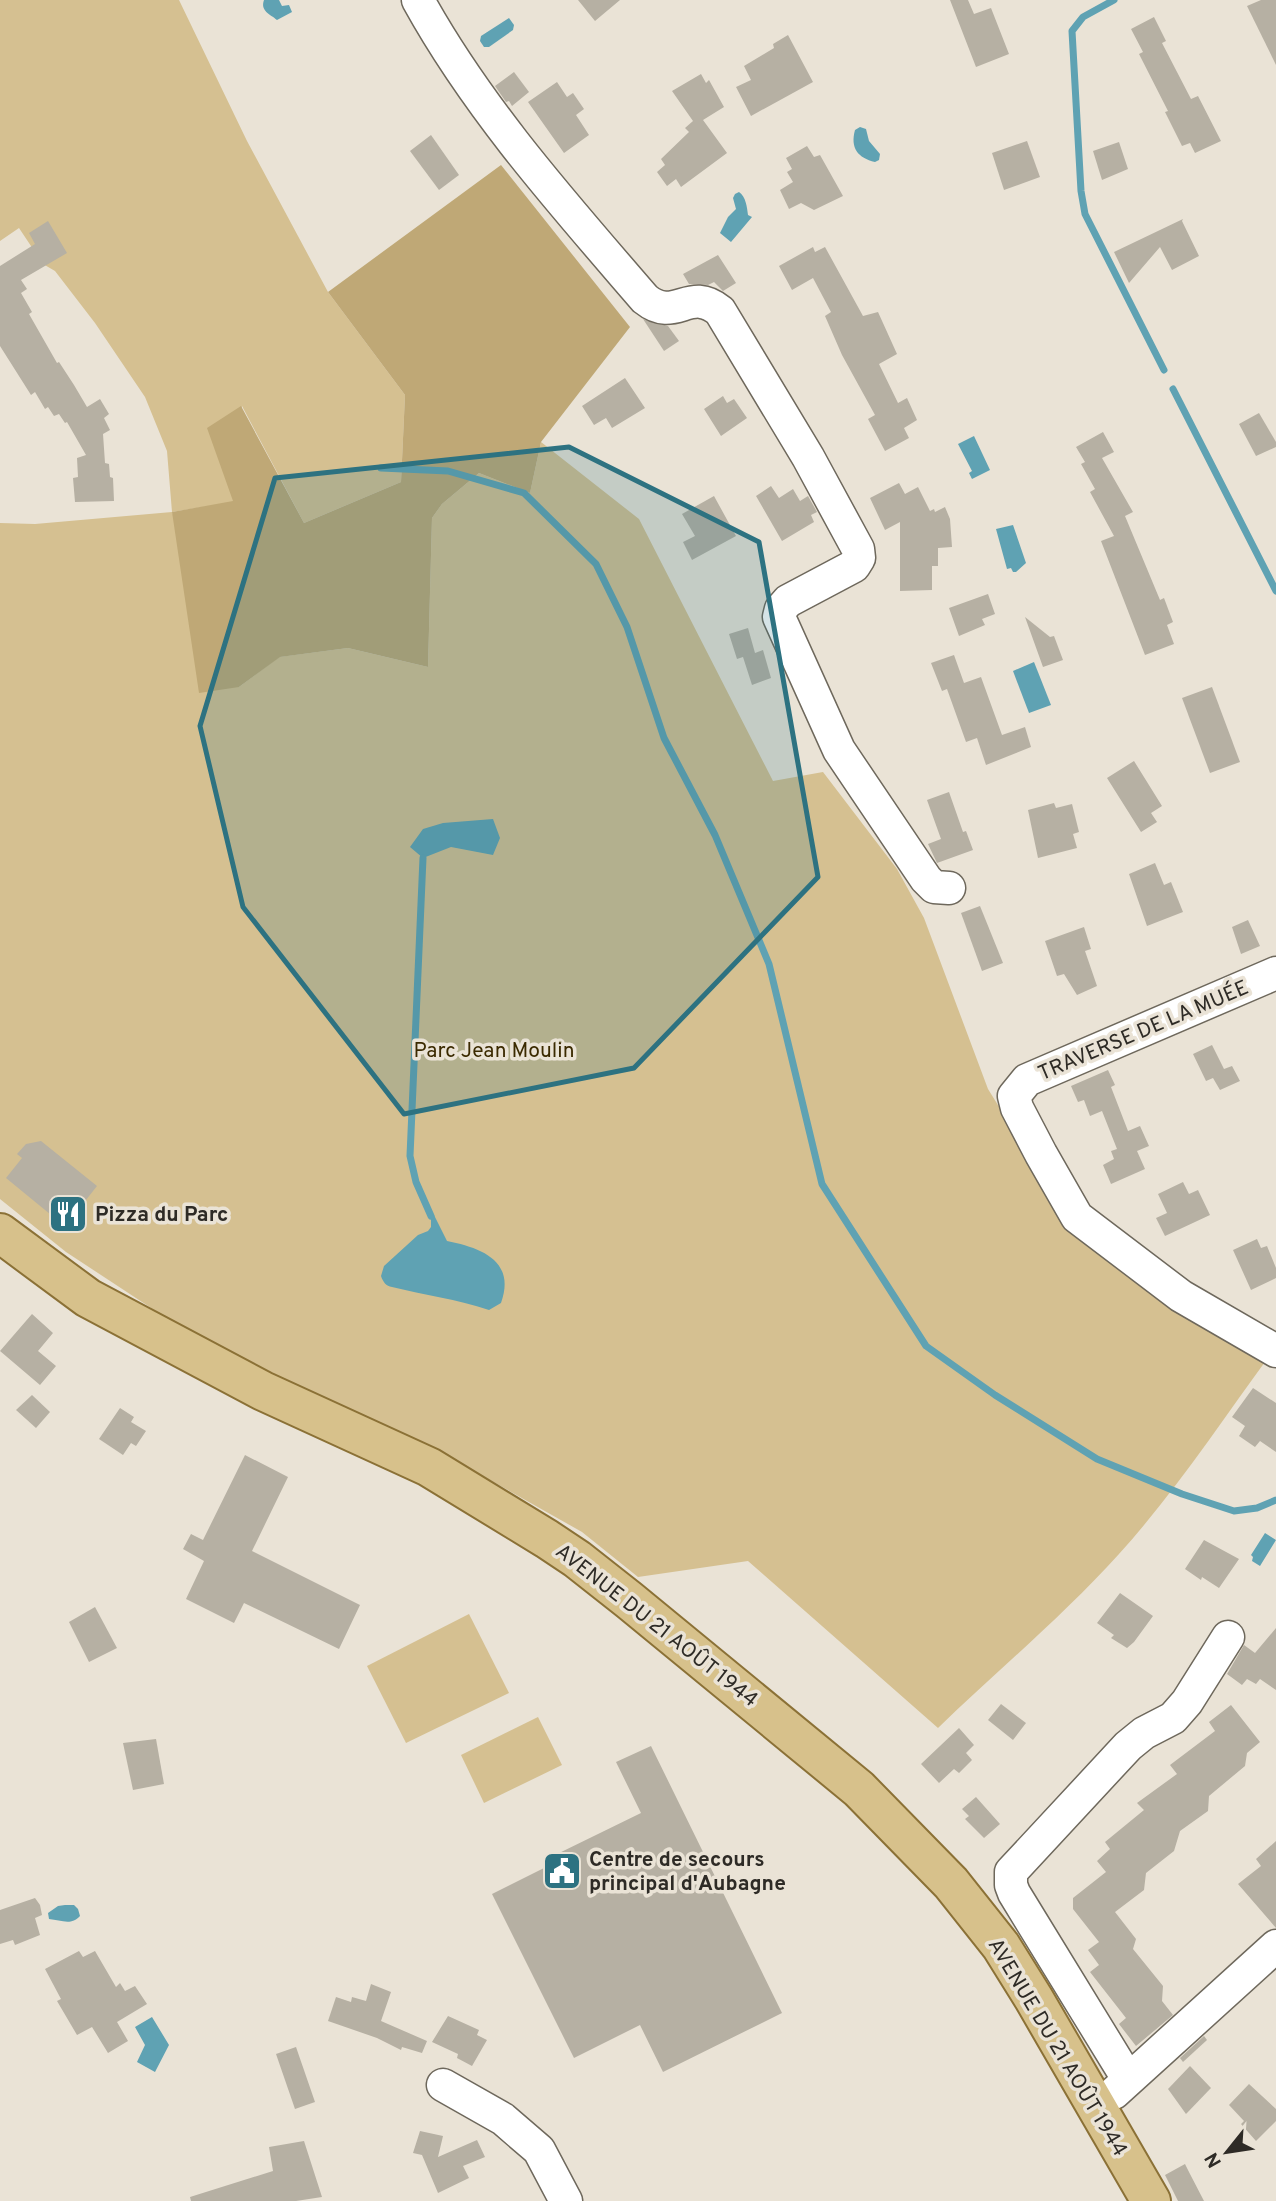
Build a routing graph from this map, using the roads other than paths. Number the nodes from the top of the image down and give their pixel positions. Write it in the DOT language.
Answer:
graph roads {
  1 [pos="418,0"];
  2 [pos="949,888"];
  3 [pos="1276,973"];
  4 [pos="0,1233"];
  5 [pos="1276,1351"];
  6 [pos="1228,1637"];
  7 [pos="1011,1885"];
  8 [pos="974,1913"];
  9 [pos="1276,1945"];
  10 [pos="1129,2079"];
  11 [pos="443,2085"];
  12 [pos="1097,2108"];
  13 [pos="566,2201"];
  14 [pos="1151,2201"];
  1 -- 2 [label="street"];
  3 -- 5 [label="street, TRAVERSE DE LA MUÉE"];
  4 -- 8 [label="main road, AVENUE DU 21 AOÛT 1944"];
  6 -- 7 [label="street"];
  7 -- 8 [label="street"];
  7 -- 10 [label="street"];
  8 -- 12 [label="main road, AVENUE DU 21 AOÛT 1944"];
  9 -- 10 [label="street"];
  10 -- 12 [label="street"];
  11 -- 13 [label="street"];
  12 -- 14 [label="main road, AVENUE DU 21 AOÛT 1944"];
}
